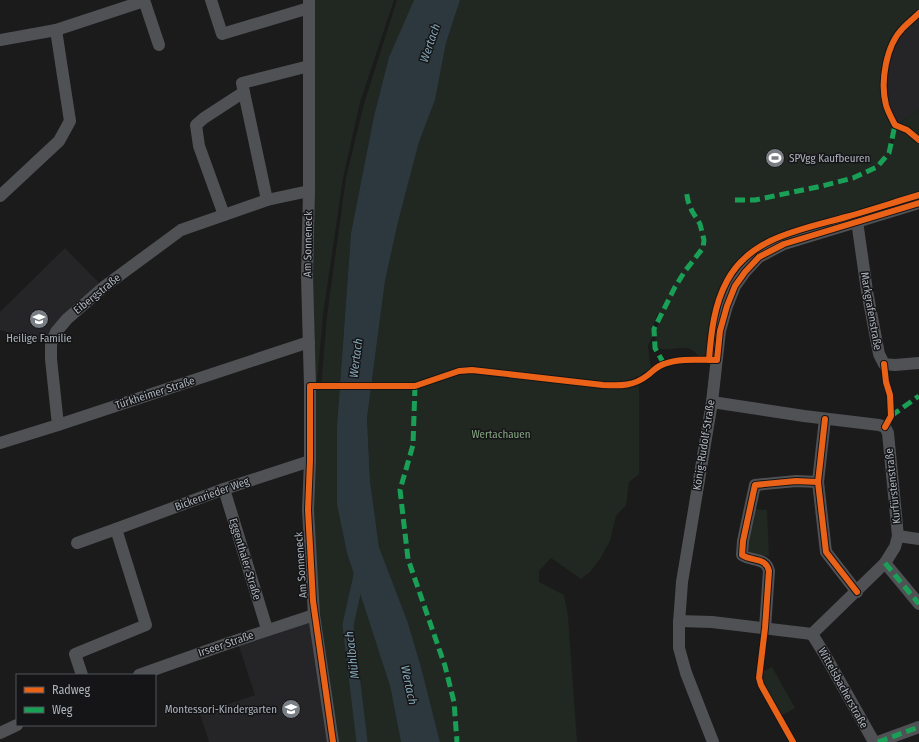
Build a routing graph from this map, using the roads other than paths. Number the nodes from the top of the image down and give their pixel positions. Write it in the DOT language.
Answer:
graph roads {
  1 [pos="211,0"];
  2 [pos="144,1"];
  3 [pos="309,4"];
  4 [pos="56,30"];
  5 [pos="0,40"];
  6 [pos="159,45"];
  7 [pos="309,66"];
  8 [pos="244,92"];
  9 [pos="309,191"];
  10 [pos="0,196"];
  11 [pos="267,200"];
  12 [pos="919,203"];
  13 [pos="224,215"];
  14 [pos="857,221"];
  15 [pos="309,342"];
  16 [pos="919,363"];
  17 [pos="712,402"];
  18 [pos="825,419"];
  19 [pos="58,425"];
  20 [pos="0,443"];
  21 [pos="310,461"];
  22 [pos="818,482"];
  23 [pos="224,489"];
  24 [pos="116,529"];
  25 [pos="898,536"];
  26 [pos="919,539"];
  27 [pos="77,543"];
  28 [pos="885,563"];
  29 [pos="857,592"];
  30 [pos="919,604"];
  31 [pos="314,615"];
  32 [pos="679,621"];
  33 [pos="765,628"];
  34 [pos="267,629"];
  35 [pos="812,634"];
  36 [pos="82,674"];
  37 [pos="142,674"];
  38 [pos="16,725"];
  39 [pos="919,727"];
  40 [pos="0,732"];
  41 [pos="333,742"];
  42 [pos="713,742"];
  43 [pos="874,742"];
  44 [pos="878,742"];
  1 -- 3 [label="street, Am Sonneneck"];
  2 -- 4 [label="street"];
  2 -- 6 [label="street"];
  3 -- 7 [label="street, Am Sonneneck"];
  4 -- 5 [label="street"];
  4 -- 10 [label="street"];
  7 -- 8 [label="street"];
  7 -- 9 [label="street, Am Sonneneck"];
  8 -- 11 [label="street"];
  8 -- 13 [label="street"];
  9 -- 11 [label="street, Eibergstraße"];
  9 -- 15 [label="street, Am Sonneneck"];
  11 -- 13 [label="street, Eibergstraße"];
  12 -- 14 [label="street, König-Rudolf-Straße"];
  13 -- 19 [label="street, Eibergstraße"];
  14 -- 16 [label="street, Markgrafenstraße"];
  14 -- 17 [label="street, König-Rudolf-Straße"];
  15 -- 19 [label="street, Türkheimer Straße"];
  15 -- 21 [label="street, Am Sonneneck"];
  17 -- 18 [label="street, Kurfürstenstraße"];
  17 -- 32 [label="street, König-Rudolf-Straße"];
  18 -- 22 [label="street"];
  18 -- 25 [label="street, Kurfürstenstraße"];
  19 -- 20 [label="street, Türkheimer Straße"];
  21 -- 23 [label="street, Bickenrieder Weg"];
  21 -- 31 [label="street, Am Sonneneck"];
  22 -- 29 [label="street"];
  22 -- 33 [label="street"];
  23 -- 24 [label="street, Bickenrieder Weg"];
  23 -- 34 [label="street, Eggenthaler Straße"];
  24 -- 27 [label="street, Bickenrieder Weg"];
  24 -- 36 [label="street"];
  25 -- 26 [label="street"];
  25 -- 28 [label="street, Kurfürstenstraße"];
  28 -- 29 [label="street, Kurfürstenstraße"];
  28 -- 30 [label="street"];
  29 -- 35 [label="street, Kurfürstenstraße"];
  31 -- 34 [label="street, Irseer Straße"];
  31 -- 41 [label="street, Am Sonneneck"];
  32 -- 33 [label="street"];
  32 -- 42 [label="street, König-Rudolf-Straße"];
  33 -- 35 [label="street"];
  34 -- 37 [label="street, Irseer Straße"];
  35 -- 43 [label="street, Wittelsbacherstraße"];
  38 -- 40 [label="street"];
  39 -- 44 [label="street"];
}
